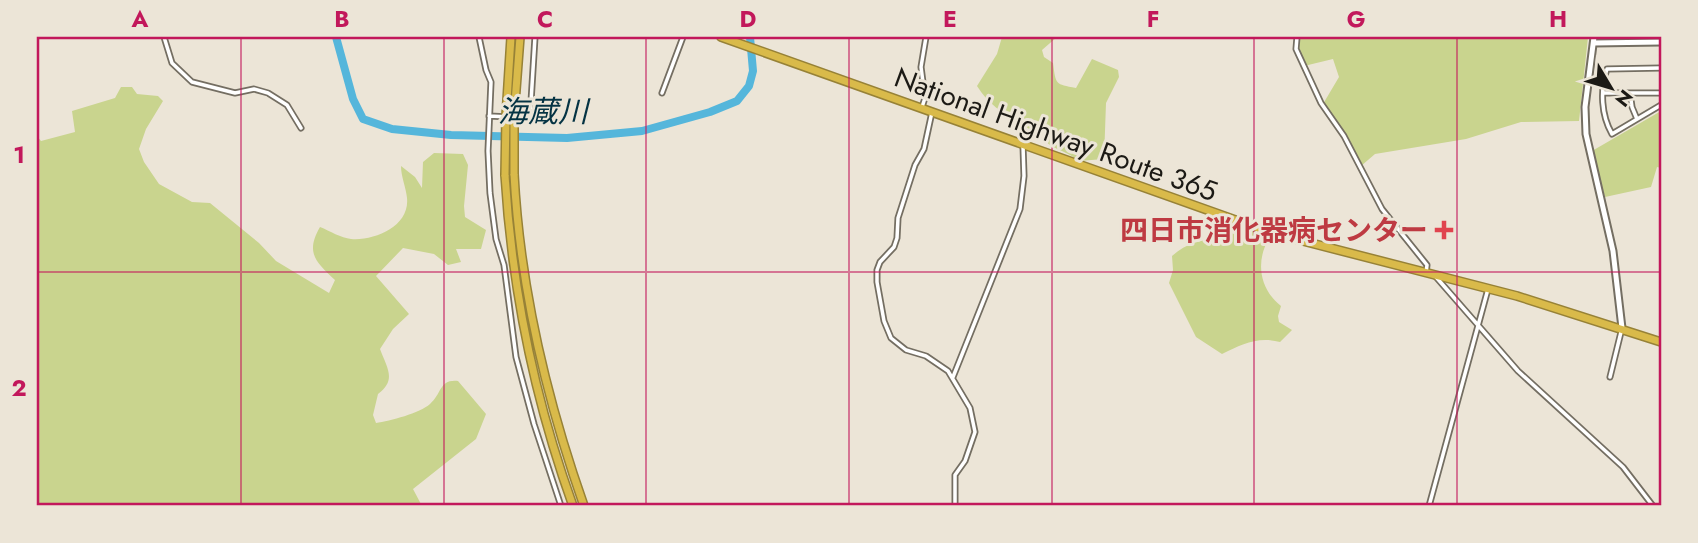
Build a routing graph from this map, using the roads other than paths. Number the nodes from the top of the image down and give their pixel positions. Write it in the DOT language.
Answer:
graph roads {
  1 [pos="164,37"];
  2 [pos="479,37"];
  3 [pos="511,37"];
  4 [pos="520,37"];
  5 [pos="535,37"];
  6 [pos="683,37"];
  7 [pos="722,37"];
  8 [pos="926,37"];
  9 [pos="1297,37"];
  10 [pos="1594,40"];
  11 [pos="1661,42"];
  12 [pos="1661,68"];
  13 [pos="662,93"];
  14 [pos="1604,93"];
  15 [pos="1630,93"];
  16 [pos="1661,93"];
  17 [pos="1661,104"];
  18 [pos="922,108"];
  19 [pos="932,112"];
  20 [pos="489,116"];
  21 [pos="510,116"];
  22 [pos="1637,119"];
  23 [pos="301,128"];
  24 [pos="1023,144"];
  25 [pos="509,174"];
  26 [pos="1426,273"];
  27 [pos="1435,275"];
  28 [pos="1488,288"];
  29 [pos="1477,325"];
  30 [pos="1622,328"];
  31 [pos="1661,342"];
  32 [pos="953,377"];
  33 [pos="1609,377"];
  34 [pos="561,506"];
  35 [pos="573,506"];
  36 [pos="583,506"];
  37 [pos="955,506"];
  38 [pos="1429,506"];
  39 [pos="1653,506"];
  1 -- 23 [label="street"];
  2 -- 20 [label="street"];
  3 -- 21 [label="highway"];
  4 -- 21 [label="highway"];
  5 -- 20 [label="street"];
  6 -- 13 [label="street"];
  7 -- 18 [label="highway, National Highway Route 365"];
  8 -- 18 [label="street"];
  9 -- 26 [label="street"];
  10 -- 11 [label="street"];
  10 -- 30 [label="street"];
  12 -- 14 [label="street"];
  14 -- 15 [label="street"];
  14 -- 22 [label="street"];
  15 -- 16 [label="street"];
  15 -- 22 [label="street"];
  17 -- 22 [label="street"];
  18 -- 19 [label="highway, National Highway Route 365"];
  19 -- 24 [label="highway, National Highway Route 365"];
  19 -- 32 [label="street"];
  20 -- 34 [label="street"];
  21 -- 25 [label="highway, bridge"];
  24 -- 26 [label="highway, National Highway Route 365"];
  24 -- 32 [label="street"];
  25 -- 35 [label="highway"];
  25 -- 36 [label="highway"];
  26 -- 27 [label="highway, National Highway Route 365"];
  27 -- 28 [label="highway, National Highway Route 365"];
  27 -- 29 [label="street"];
  28 -- 29 [label="street"];
  28 -- 30 [label="highway, National Highway Route 365"];
  29 -- 38 [label="street"];
  29 -- 39 [label="street"];
  30 -- 31 [label="highway, National Highway Route 365"];
  30 -- 33 [label="street"];
  32 -- 37 [label="street"];
}
